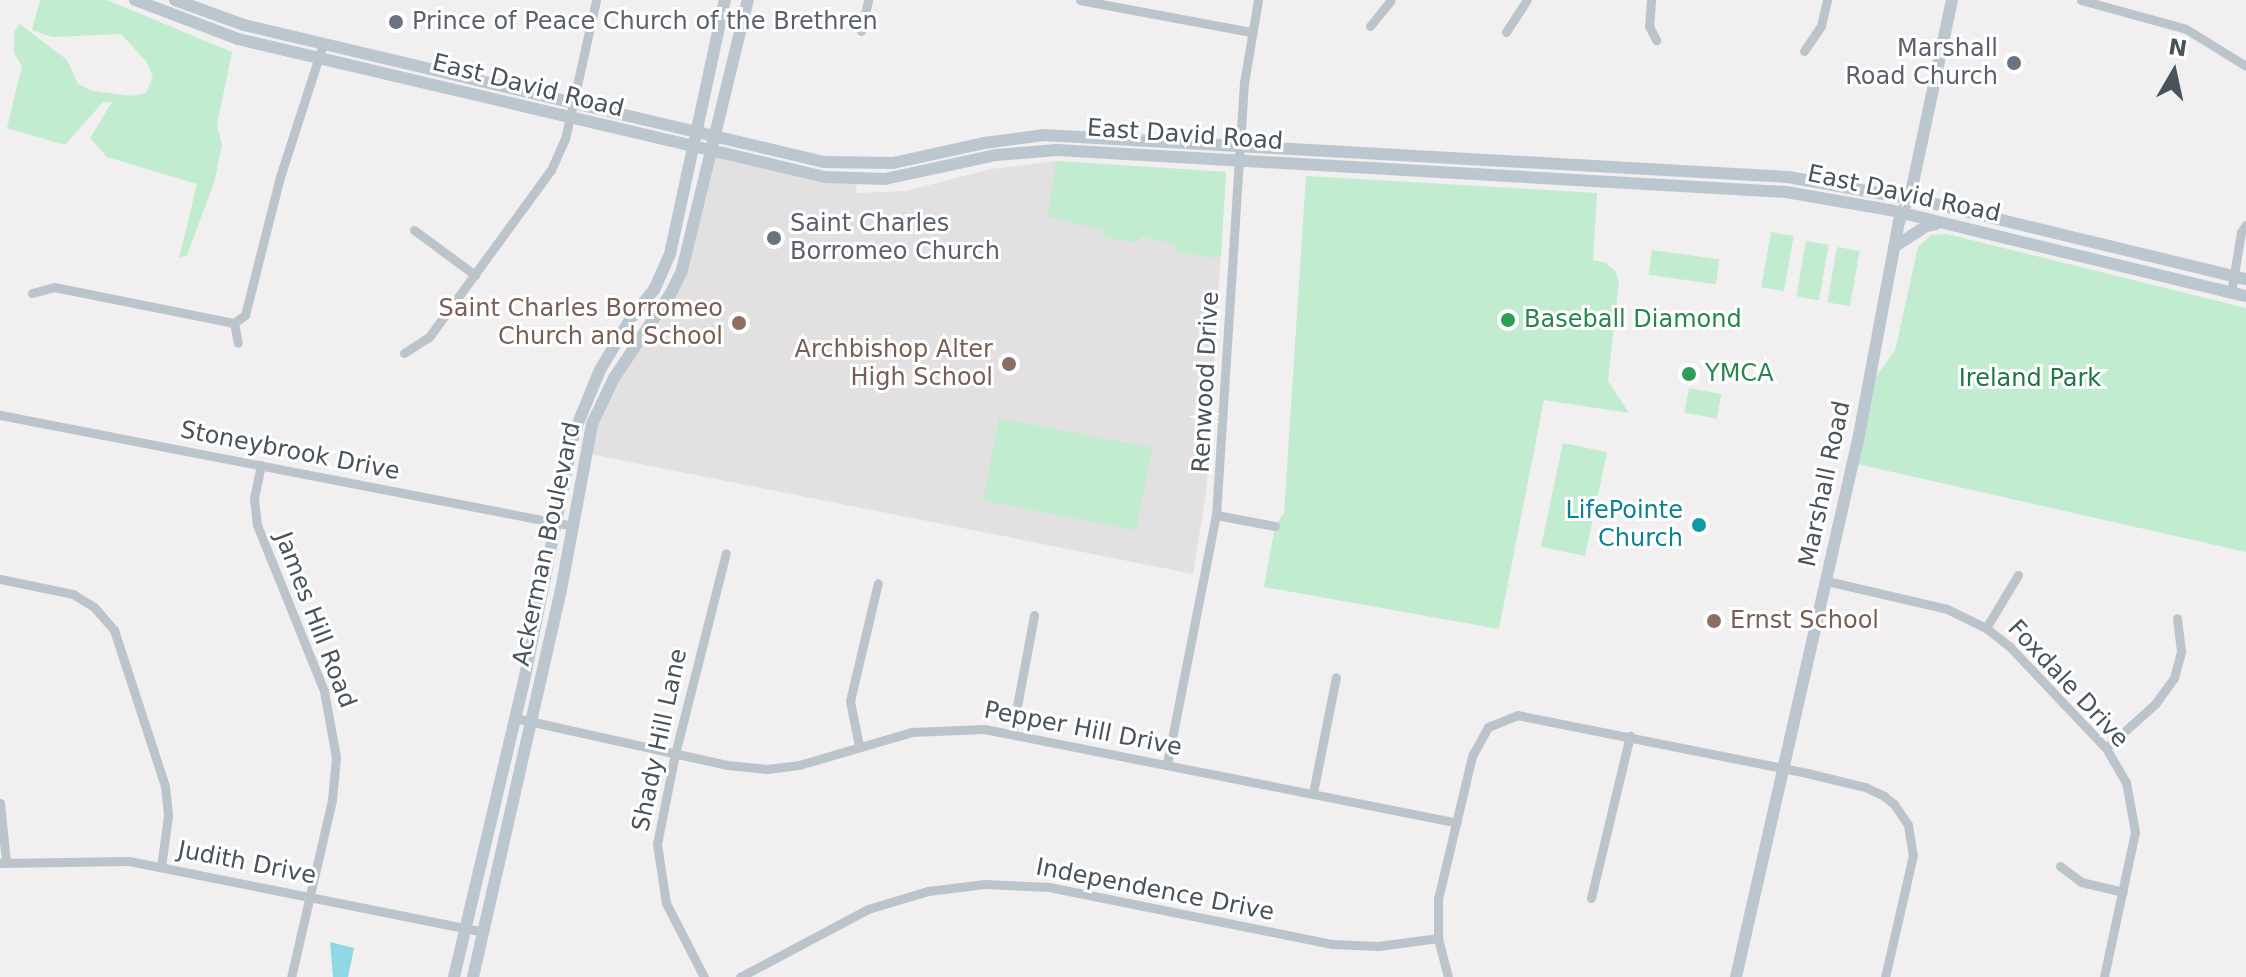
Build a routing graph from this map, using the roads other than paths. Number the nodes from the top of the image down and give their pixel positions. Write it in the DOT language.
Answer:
graph roads {
  1 [pos="135,0"];
  2 [pos="175,0"];
  3 [pos="596,0"];
  4 [pos="725,0"];
  5 [pos="748,0"];
  6 [pos="868,0"];
  7 [pos="1080,0"];
  8 [pos="1258,0"];
  9 [pos="1391,0"];
  10 [pos="1527,0"];
  11 [pos="1651,0"];
  12 [pos="1827,0"];
  13 [pos="1952,0"];
  14 [pos="2081,0"];
  15 [pos="1370,26"];
  16 [pos="257,28"];
  17 [pos="861,31"];
  18 [pos="1251,32"];
  19 [pos="1506,32"];
  20 [pos="1656,40"];
  21 [pos="323,44"];
  22 [pos="1804,51"];
  23 [pos="317,59"];
  24 [pos="2246,66"];
  25 [pos="574,104"];
  26 [pos="569,119"];
  27 [pos="696,132"];
  28 [pos="715,137"];
  29 [pos="1240,146"];
  30 [pos="695,149"];
  31 [pos="711,152"];
  32 [pos="1239,160"];
  33 [pos="1516,161"];
  34 [pos="1515,177"];
  35 [pos="1908,198"];
  36 [pos="1902,213"];
  37 [pos="1944,223"];
  38 [pos="2246,225"];
  39 [pos="414,230"];
  40 [pos="1894,247"];
  41 [pos="475,275"];
  42 [pos="2240,278"];
  43 [pos="32,293"];
  44 [pos="2231,293"];
  45 [pos="2246,296"];
  46 [pos="234,323"];
  47 [pos="238,343"];
  48 [pos="404,353"];
  49 [pos="0,415"];
  50 [pos="261,465"];
  51 [pos="1216,515"];
  52 [pos="556,524"];
  53 [pos="573,526"];
  54 [pos="1275,526"];
  55 [pos="726,553"];
  56 [pos="2018,575"];
  57 [pos="0,579"];
  58 [pos="1827,581"];
  59 [pos="878,583"];
  60 [pos="1034,615"];
  61 [pos="2177,618"];
  62 [pos="1986,628"];
  63 [pos="1336,677"];
  64 [pos="515,718"];
  65 [pos="531,722"];
  66 [pos="1012,733"];
  67 [pos="1630,736"];
  68 [pos="859,746"];
  69 [pos="2106,748"];
  70 [pos="675,754"];
  71 [pos="1167,764"];
  72 [pos="1785,768"];
  73 [pos="1313,793"];
  74 [pos="0,803"];
  75 [pos="1457,823"];
  76 [pos="3,862"];
  77 [pos="2060,866"];
  78 [pos="161,867"];
  79 [pos="2123,892"];
  80 [pos="309,896"];
  81 [pos="1591,898"];
  82 [pos="466,929"];
  83 [pos="483,932"];
  84 [pos="1438,938"];
  85 [pos="291,977"];
  86 [pos="454,977"];
  87 [pos="473,977"];
  88 [pos="704,977"];
  89 [pos="740,977"];
  90 [pos="1448,977"];
  91 [pos="1736,977"];
  92 [pos="1885,977"];
  93 [pos="2104,977"];
  1 -- 23 [label="street, East David Road"];
  2 -- 16 [label="street, East David Road"];
  3 -- 25 [label="street"];
  4 -- 27 [label="street, Ackerman Boulevard"];
  5 -- 28 [label="street, Ackerman Boulevard"];
  6 -- 17 [label="street"];
  7 -- 18 [label="street"];
  8 -- 18 [label="street, Renwood Drive"];
  9 -- 15 [label="street"];
  10 -- 19 [label="street"];
  11 -- 20 [label="street"];
  12 -- 22 [label="street"];
  13 -- 35 [label="street, Marshall Road"];
  14 -- 24 [label="street"];
  16 -- 21 [label="street, East David Road"];
  16 -- 23 [label="street"];
  18 -- 29 [label="street, Renwood Drive"];
  21 -- 23 [label="street"];
  21 -- 25 [label="street, East David Road"];
  23 -- 26 [label="street, East David Road"];
  23 -- 46 [label="street"];
  25 -- 26 [label="street"];
  25 -- 27 [label="street, East David Road"];
  26 -- 30 [label="street, East David Road"];
  26 -- 41 [label="street"];
  27 -- 28 [label="street, East David Road"];
  27 -- 30 [label="street, Ackerman Boulevard"];
  28 -- 29 [label="street, East David Road"];
  28 -- 31 [label="street, Ackerman Boulevard"];
  29 -- 32 [label="street, Renwood Drive"];
  29 -- 33 [label="street, East David Road"];
  30 -- 31 [label="street, East David Road"];
  30 -- 52 [label="street, Ackerman Boulevard"];
  31 -- 32 [label="street, East David Road"];
  31 -- 53 [label="street, Ackerman Boulevard"];
  32 -- 34 [label="street, East David Road"];
  32 -- 51 [label="street, Renwood Drive"];
  33 -- 34 [label="street"];
  33 -- 35 [label="street, East David Road"];
  34 -- 36 [label="street, East David Road"];
  35 -- 36 [label="street, Marshall Road"];
  35 -- 42 [label="street, East David Road"];
  36 -- 37 [label="street, East David Road"];
  36 -- 40 [label="street, Marshall Road"];
  37 -- 40 [label="street"];
  37 -- 44 [label="street, East David Road"];
  38 -- 42 [label="street"];
  39 -- 41 [label="street"];
  40 -- 58 [label="street, Marshall Road"];
  41 -- 48 [label="street"];
  42 -- 44 [label="street"];
  43 -- 46 [label="street"];
  44 -- 45 [label="street, East David Road"];
  46 -- 47 [label="street"];
  49 -- 50 [label="street, Stoneybrook Drive"];
  50 -- 52 [label="street, Stoneybrook Drive"];
  50 -- 80 [label="street, James Hill Road"];
  51 -- 54 [label="street"];
  51 -- 71 [label="street, Renwood Drive"];
  52 -- 53 [label="street, Stoneybrook Drive"];
  52 -- 64 [label="street, Ackerman Boulevard"];
  53 -- 65 [label="street, Ackerman Boulevard"];
  55 -- 70 [label="street, Shady Hill Lane"];
  56 -- 62 [label="street"];
  57 -- 78 [label="street"];
  58 -- 62 [label="street, Foxdale Drive"];
  58 -- 72 [label="street, Marshall Road"];
  59 -- 68 [label="street"];
  60 -- 66 [label="street"];
  61 -- 69 [label="street"];
  62 -- 69 [label="street, Foxdale Drive"];
  63 -- 73 [label="street"];
  64 -- 65 [label="street, Pepper Hill Drive"];
  64 -- 82 [label="street, Ackerman Boulevard"];
  65 -- 70 [label="street, Pepper Hill Drive"];
  65 -- 83 [label="street, Ackerman Boulevard"];
  66 -- 68 [label="street, Pepper Hill Drive"];
  66 -- 71 [label="street, Pepper Hill Drive"];
  67 -- 72 [label="street"];
  67 -- 75 [label="street"];
  67 -- 81 [label="street"];
  68 -- 70 [label="street, Pepper Hill Drive"];
  69 -- 79 [label="street, Foxdale Drive"];
  70 -- 88 [label="street, Shady Hill Lane"];
  71 -- 73 [label="street, Pepper Hill Drive"];
  72 -- 91 [label="street, Marshall Road"];
  72 -- 92 [label="street"];
  73 -- 75 [label="street, Pepper Hill Drive"];
  74 -- 76 [label="street"];
  75 -- 84 [label="street"];
  76 -- 78 [label="street, Judith Drive"];
  77 -- 79 [label="street"];
  78 -- 80 [label="street, Judith Drive"];
  79 -- 93 [label="street, Foxdale Drive"];
  80 -- 82 [label="street, Judith Drive"];
  80 -- 85 [label="street, James Hill Road"];
  82 -- 83 [label="street, Judith Drive"];
  82 -- 86 [label="street, Ackerman Boulevard"];
  83 -- 87 [label="street, Ackerman Boulevard"];
  84 -- 89 [label="street, Independence Drive"];
  84 -- 90 [label="street"];
}
